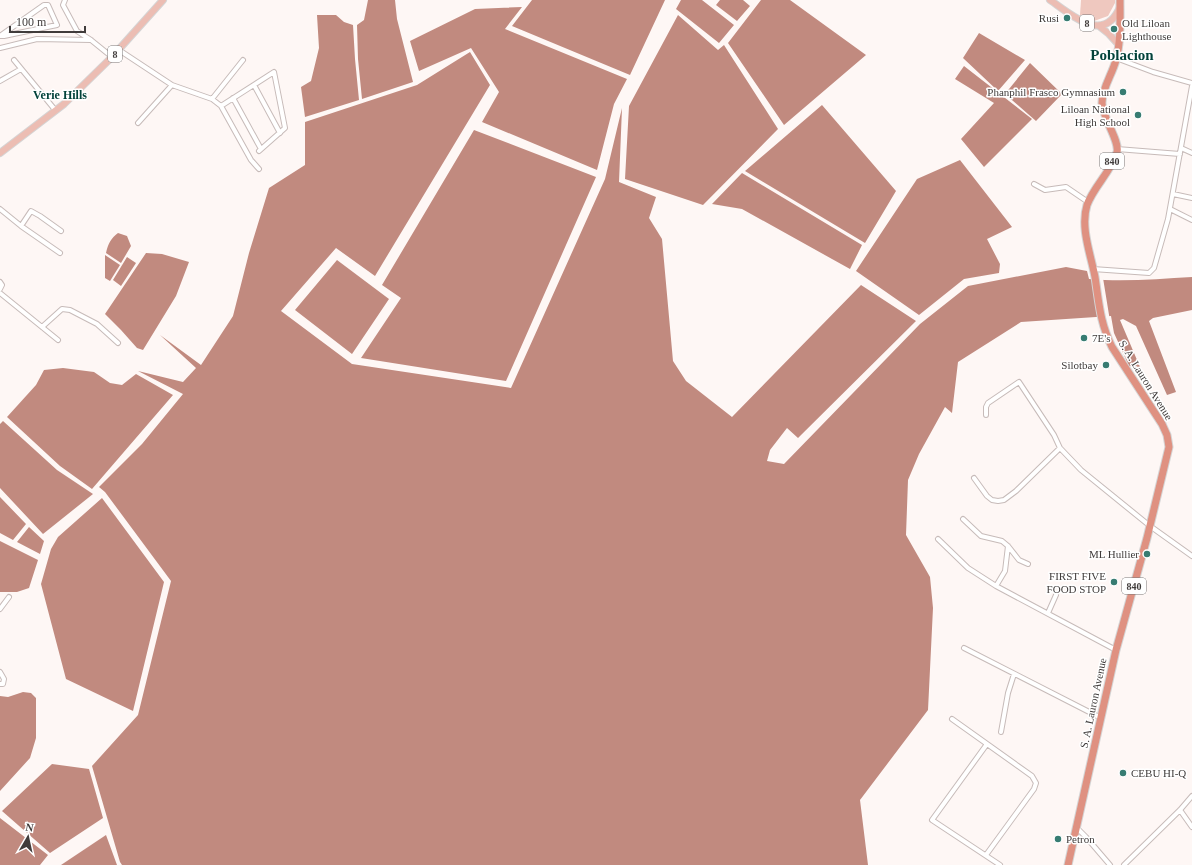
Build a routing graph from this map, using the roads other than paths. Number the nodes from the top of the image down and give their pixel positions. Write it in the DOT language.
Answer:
graph roads {
  1 [pos="65,0"];
  2 [pos="163,0"];
  3 [pos="1050,0"];
  4 [pos="1120,3"];
  5 [pos="1099,26"];
  6 [pos="0,36"];
  7 [pos="91,40"];
  8 [pos="1119,45"];
  9 [pos="0,48"];
  10 [pos="119,50"];
  11 [pos="112,57"];
  12 [pos="1116,58"];
  13 [pos="14,60"];
  14 [pos="243,60"];
  15 [pos="21,69"];
  16 [pos="0,81"];
  17 [pos="1192,84"];
  18 [pos="172,85"];
  19 [pos="254,85"];
  20 [pos="212,98"];
  21 [pos="233,98"];
  22 [pos="221,106"];
  23 [pos="56,111"];
  24 [pos="138,123"];
  25 [pos="280,133"];
  26 [pos="1181,148"];
  27 [pos="1117,149"];
  28 [pos="0,153"];
  29 [pos="1192,153"];
  30 [pos="1180,154"];
  31 [pos="259,169"];
  32 [pos="1034,184"];
  33 [pos="1173,194"];
  34 [pos="1192,198"];
  35 [pos="1088,202"];
  36 [pos="1170,208"];
  37 [pos="0,209"];
  38 [pos="1192,220"];
  39 [pos="21,226"];
  40 [pos="61,231"];
  41 [pos="60,253"];
  42 [pos="1094,273"];
  43 [pos="0,282"];
  44 [pos="0,289"];
  45 [pos="0,293"];
  46 [pos="42,327"];
  47 [pos="58,340"];
  48 [pos="118,343"];
  49 [pos="986,415"];
  50 [pos="1060,448"];
  51 [pos="974,478"];
  52 [pos="963,519"];
  53 [pos="1150,526"];
  54 [pos="938,539"];
  55 [pos="1008,546"];
  56 [pos="1192,556"];
  57 [pos="1028,564"];
  58 [pos="996,586"];
  59 [pos="1056,596"];
  60 [pos="9,597"];
  61 [pos="0,609"];
  62 [pos="1048,613"];
  63 [pos="964,648"];
  64 [pos="1116,650"];
  65 [pos="0,672"];
  66 [pos="1014,674"];
  67 [pos="0,684"];
  68 [pos="1102,718"];
  69 [pos="952,719"];
  70 [pos="1001,732"];
  71 [pos="987,744"];
  72 [pos="1192,796"];
  73 [pos="1180,810"];
  74 [pos="1192,826"];
  75 [pos="1076,827"];
  76 [pos="986,855"];
  77 [pos="1000,865"];
  78 [pos="1068,865"];
  79 [pos="1110,865"];
  80 [pos="1124,865"];
  1 -- 7 [label="street"];
  2 -- 10 [label="main road, 8"];
  3 -- 5 [label="main road, 8"];
  4 -- 5 [label="main road, 8"];
  4 -- 8 [label="highway, 840"];
  5 -- 8 [label="main road"];
  6 -- 6 [label="street"];
  7 -- 9 [label="street"];
  7 -- 11 [label="street"];
  8 -- 12 [label="highway, 840"];
  10 -- 11 [label="main road, 8"];
  10 -- 18 [label="street"];
  11 -- 23 [label="main road, 8"];
  12 -- 17 [label="street"];
  12 -- 27 [label="highway, 840"];
  13 -- 15 [label="street"];
  14 -- 20 [label="street"];
  15 -- 16 [label="street"];
  15 -- 23 [label="street"];
  17 -- 26 [label="street"];
  18 -- 20 [label="street"];
  18 -- 24 [label="street"];
  19 -- 21 [label="street"];
  19 -- 25 [label="street"];
  19 -- 25 [label="street"];
  20 -- 22 [label="street"];
  21 -- 22 [label="street"];
  21 -- 25 [label="street"];
  22 -- 31 [label="street"];
  23 -- 28 [label="main road, 8"];
  26 -- 29 [label="street"];
  26 -- 30 [label="street"];
  27 -- 30 [label="street"];
  27 -- 35 [label="highway, S. A. Lauron Avenue / 840"];
  30 -- 33 [label="street"];
  32 -- 35 [label="street"];
  33 -- 34 [label="street"];
  33 -- 36 [label="street"];
  35 -- 42 [label="highway, S. A. Lauron Avenue / 840"];
  36 -- 38 [label="street"];
  36 -- 42 [label="street"];
  37 -- 39 [label="street"];
  39 -- 40 [label="street"];
  39 -- 41 [label="street"];
  42 -- 53 [label="highway, S. A. Lauron Avenue / 840"];
  43 -- 44 [label="street"];
  45 -- 46 [label="street"];
  46 -- 47 [label="street"];
  46 -- 48 [label="street"];
  49 -- 50 [label="street"];
  50 -- 51 [label="street"];
  50 -- 53 [label="street"];
  52 -- 55 [label="street"];
  53 -- 56 [label="street"];
  53 -- 64 [label="highway, S. A. Lauron Avenue / 840"];
  54 -- 58 [label="street"];
  55 -- 57 [label="street"];
  55 -- 58 [label="street"];
  58 -- 62 [label="street"];
  59 -- 62 [label="street"];
  60 -- 61 [label="street"];
  62 -- 64 [label="street"];
  63 -- 66 [label="street"];
  64 -- 68 [label="highway, S. A. Lauron Avenue / 840"];
  65 -- 67 [label="street"];
  66 -- 68 [label="street"];
  66 -- 70 [label="street"];
  68 -- 75 [label="highway, S. A. Lauron Avenue / 840"];
  69 -- 71 [label="street"];
  71 -- 76 [label="street"];
  71 -- 76 [label="street"];
  72 -- 73 [label="street"];
  73 -- 74 [label="street"];
  73 -- 80 [label="street"];
  75 -- 78 [label="highway, S. A. Lauron Avenue / 840"];
  75 -- 79 [label="street"];
  76 -- 77 [label="street"];
}
